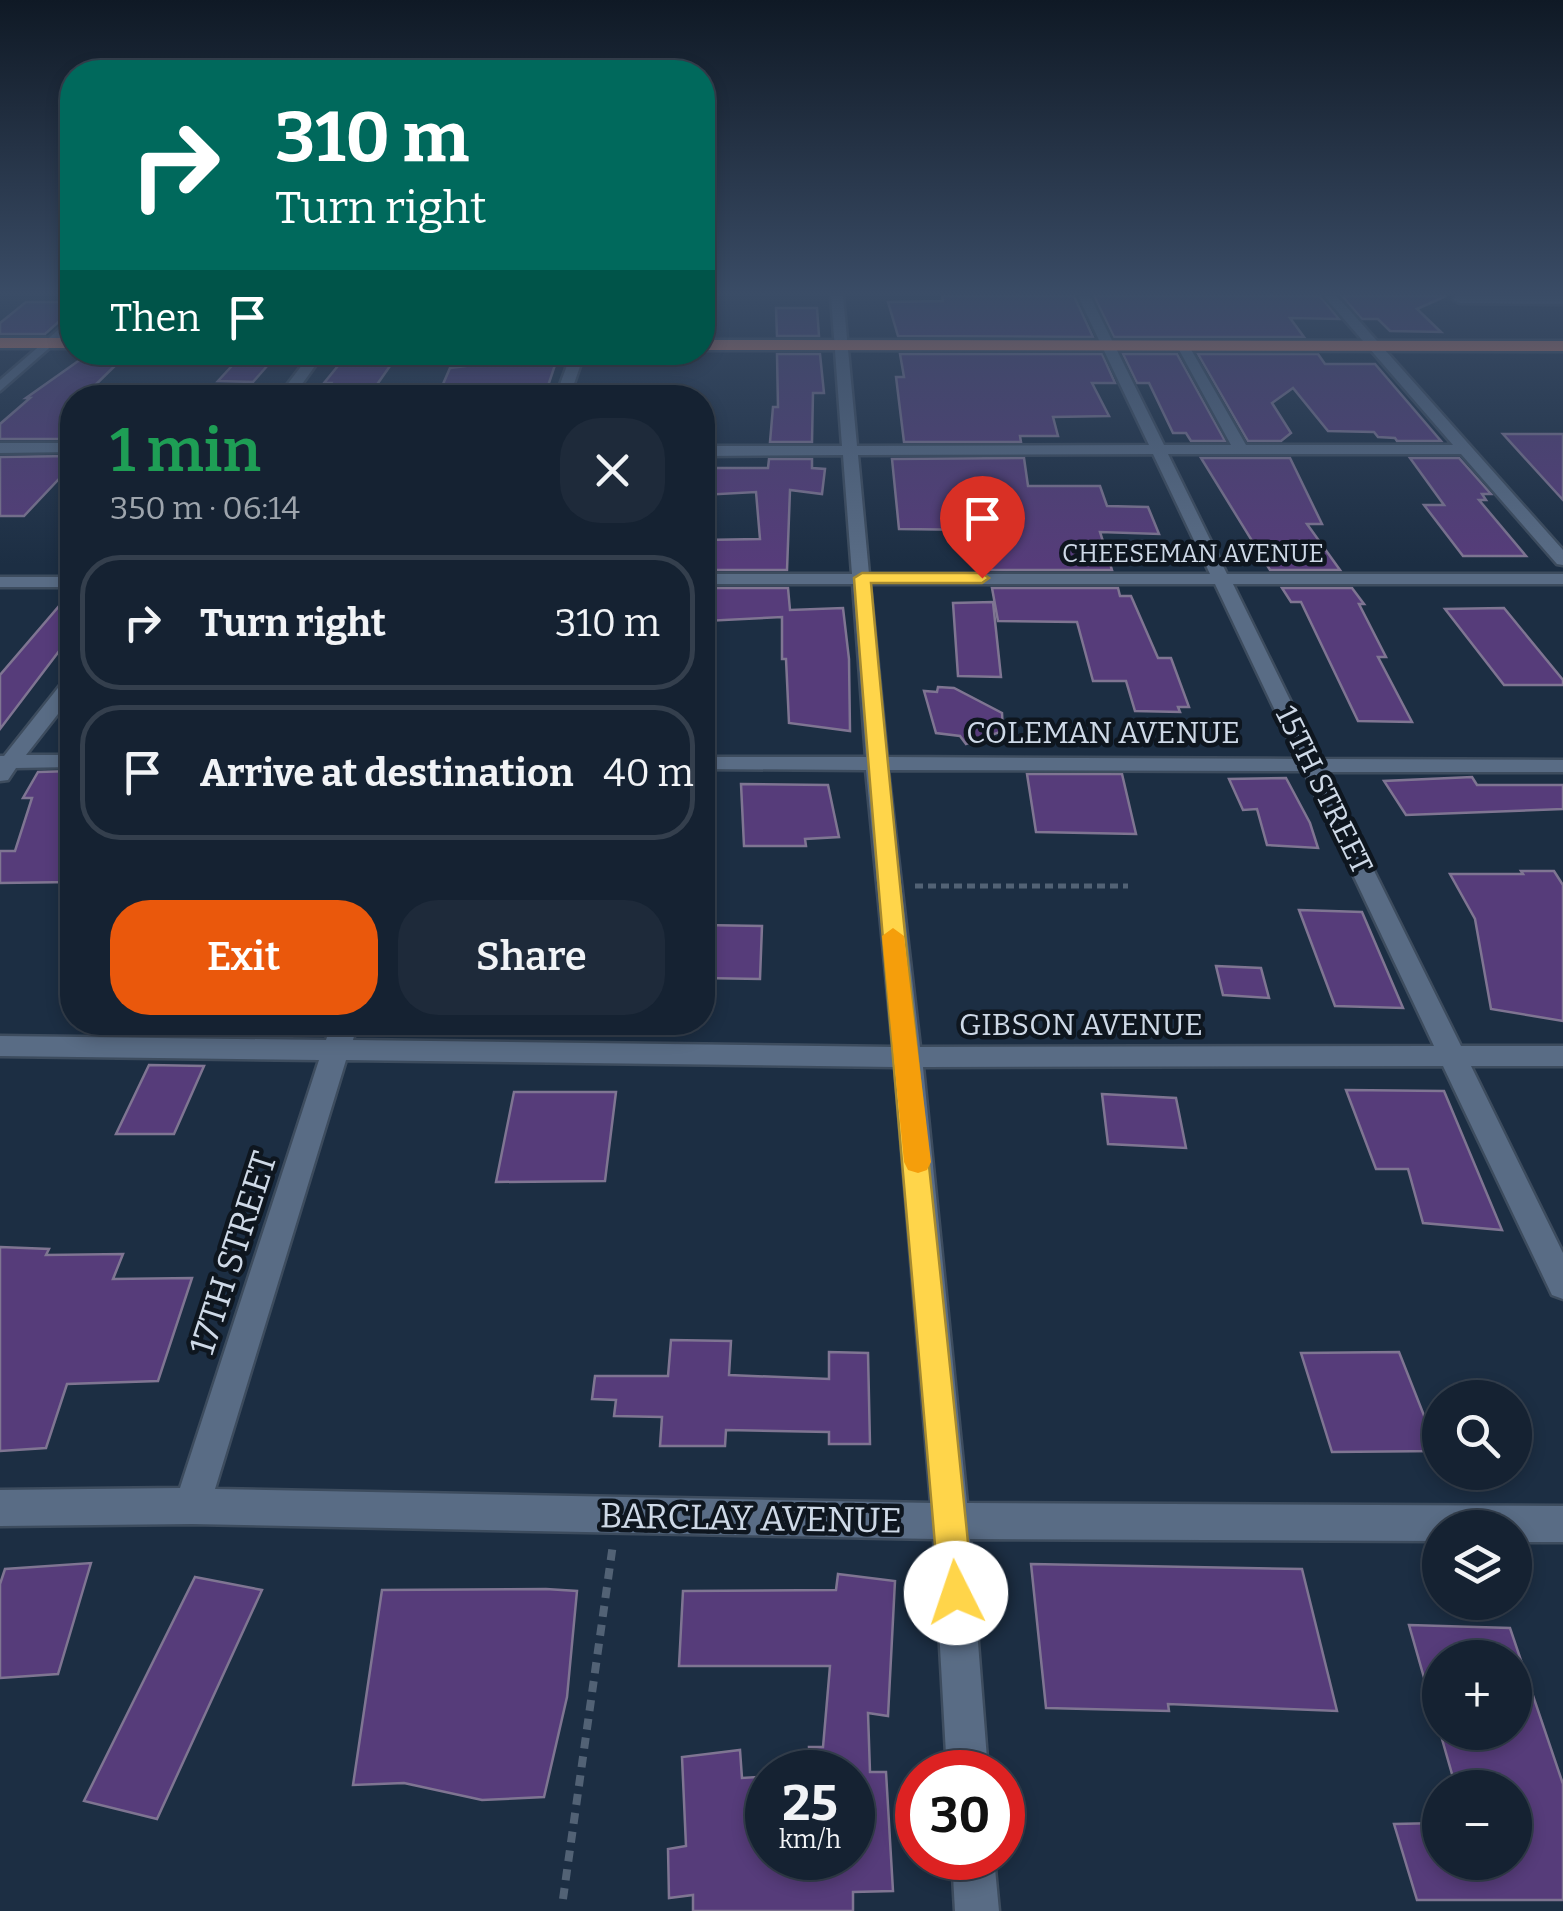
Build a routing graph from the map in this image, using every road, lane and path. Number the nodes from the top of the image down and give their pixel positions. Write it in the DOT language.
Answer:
graph roads {
  1 [pos="844,385"];
  2 [pos="1125,385"];
  3 [pos="1205,385"];
  4 [pos="1411,385"];
  5 [pos="0,448"];
  6 [pos="60,448"];
  7 [pos="1467,449"];
  8 [pos="715,450"];
  9 [pos="1157,450"];
  10 [pos="1241,450"];
  11 [pos="850,451"];
  12 [pos="1563,560"];
  13 [pos="862,578"];
  14 [pos="1220,578"];
  15 [pos="715,579"];
  16 [pos="1563,579"];
  17 [pos="0,582"];
  18 [pos="60,582"];
  19 [pos="60,697"];
  20 [pos="60,762"];
  21 [pos="715,763"];
  22 [pos="1310,763"];
  23 [pos="879,764"];
  24 [pos="3,766"];
  25 [pos="1563,766"];
  26 [pos="888,886"];
  27 [pos="1128,886"];
  28 [pos="341,1035"];
  29 [pos="0,1046"];
  30 [pos="1563,1056"];
  31 [pos="908,1057"];
  32 [pos="1454,1057"];
  33 [pos="1563,1285"];
  34 [pos="192,1506"];
  35 [pos="0,1508"];
  36 [pos="617,1516"];
  37 [pos="951,1521"];
  38 [pos="1563,1524"];
  39 [pos="967,1750"];
  40 [pos="975,1880"];
  41 [pos="563,1899"];
  42 [pos="977,1911"];
  1 -- 11 [label="street"];
  2 -- 9 [label="street, 15TH STREET"];
  3 -- 10 [label="street"];
  4 -- 7 [label="street"];
  5 -- 6 [label="street"];
  7 -- 10 [label="street"];
  7 -- 12 [label="street"];
  8 -- 11 [label="street"];
  9 -- 10 [label="street"];
  9 -- 11 [label="street"];
  9 -- 14 [label="street, 15TH STREET"];
  11 -- 13 [label="street"];
  13 -- 14 [label="street, CHEESEMAN AVENUE"];
  13 -- 15 [label="street, CHEESEMAN AVENUE"];
  13 -- 23 [label="street"];
  14 -- 16 [label="street, CHEESEMAN AVENUE"];
  14 -- 22 [label="street, 15TH STREET"];
  17 -- 18 [label="street"];
  19 -- 24 [label="street"];
  20 -- 24 [label="street"];
  21 -- 23 [label="street, COLEMAN AVENUE"];
  22 -- 23 [label="street, COLEMAN AVENUE"];
  22 -- 25 [label="street, COLEMAN AVENUE"];
  22 -- 32 [label="street, 15TH STREET"];
  23 -- 26 [label="street"];
  26 -- 27 [label="path"];
  26 -- 31 [label="street"];
  28 -- 29 [label="street, GIBSON AVENUE"];
  28 -- 31 [label="street, GIBSON AVENUE"];
  28 -- 34 [label="street, 17TH STREET"];
  30 -- 32 [label="street, GIBSON AVENUE"];
  31 -- 32 [label="street, GIBSON AVENUE"];
  31 -- 37 [label="street"];
  32 -- 33 [label="street, 15TH STREET"];
  34 -- 35 [label="street, BARCLAY AVENUE"];
  34 -- 36 [label="street, BARCLAY AVENUE"];
  36 -- 37 [label="street, BARCLAY AVENUE"];
  36 -- 41 [label="path"];
  37 -- 38 [label="street, BARCLAY AVENUE"];
  37 -- 39 [label="street"];
  40 -- 42 [label="street"];
}
